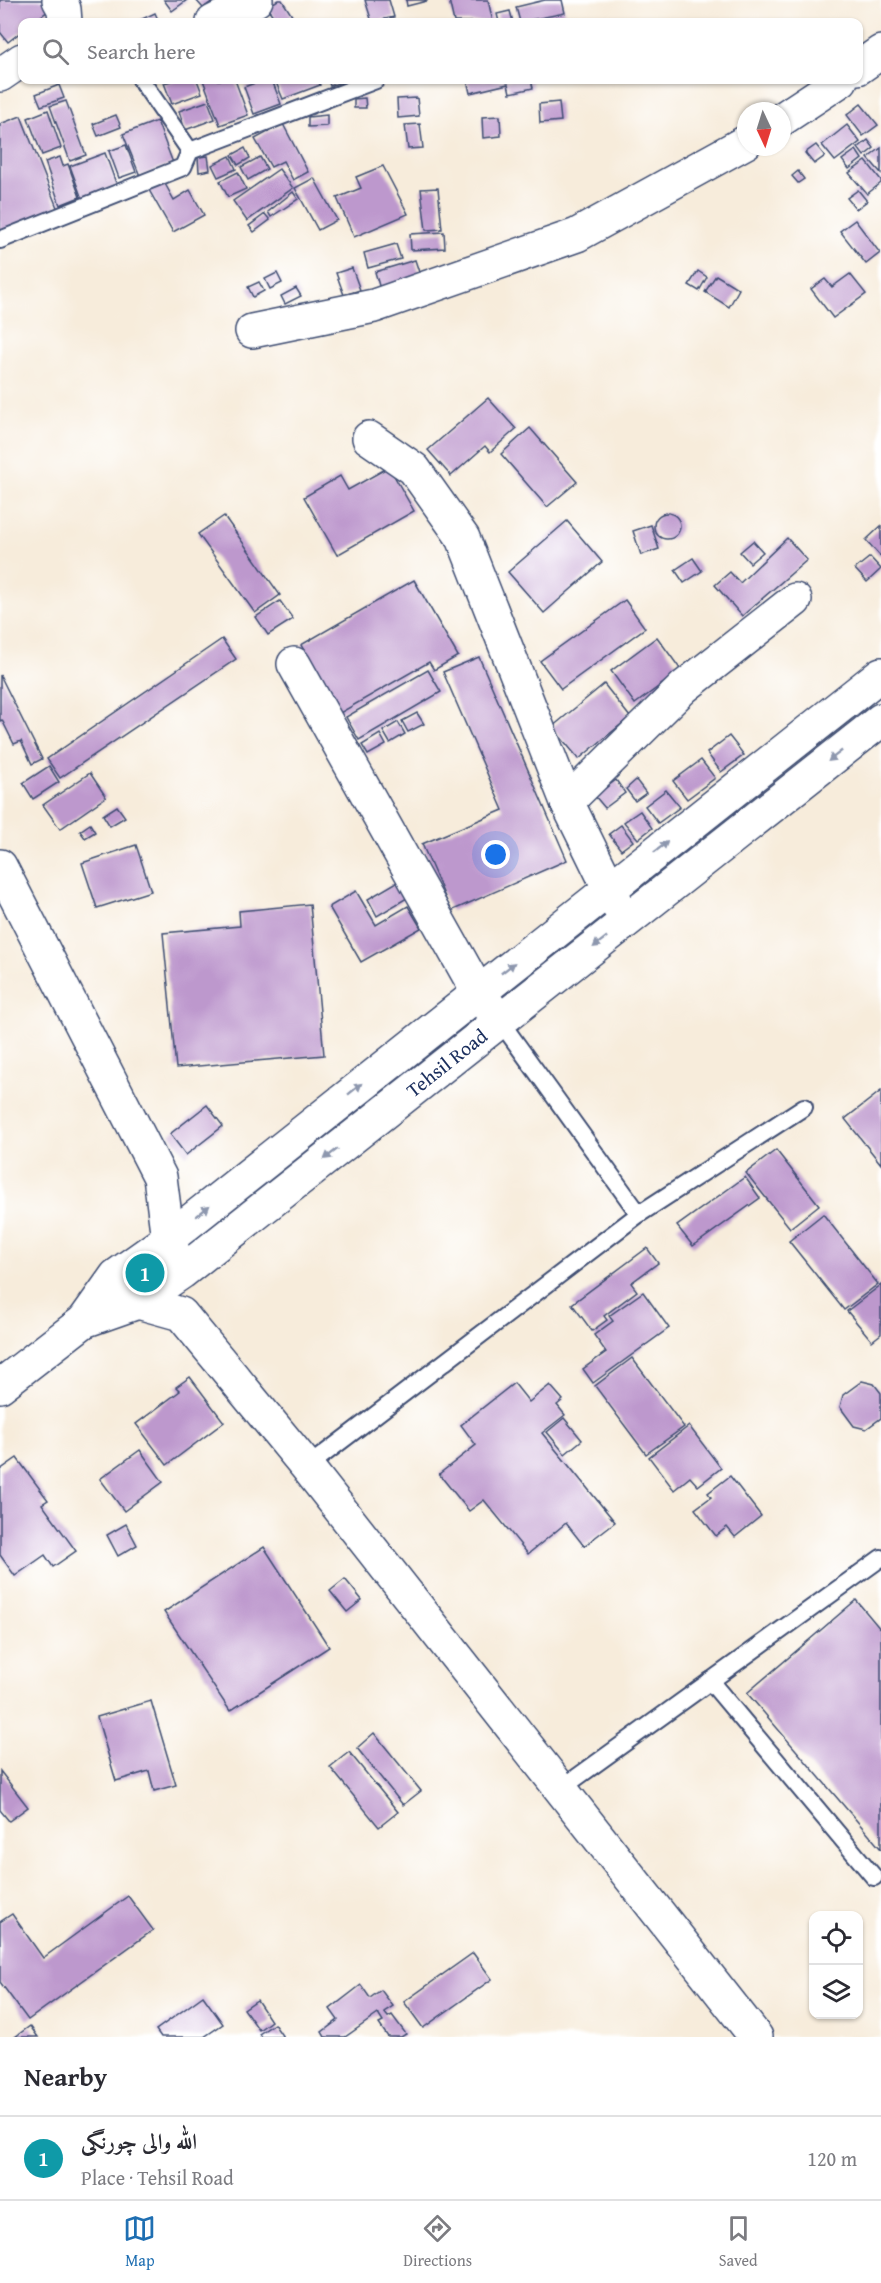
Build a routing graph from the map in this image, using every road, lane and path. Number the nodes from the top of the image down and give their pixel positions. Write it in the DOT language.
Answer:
graph roads {
  1 [pos="59,0"];
  2 [pos="256,0"];
  3 [pos="65,18"];
  4 [pos="221,18"];
  5 [pos="881,52"];
  6 [pos="18,63"];
  7 [pos="863,65"];
  8 [pos="0,75"];
  9 [pos="144,84"];
  10 [pos="366,84"];
  11 [pos="835,84"];
  12 [pos="791,113"];
  13 [pos="737,148"];
  14 [pos="190,151"];
  15 [pos="0,240"];
  16 [pos="252,331"];
  17 [pos="369,438"];
  18 [pos="795,600"];
  19 [pos="294,664"];
  20 [pos="881,674"];
  21 [pos="881,720"];
  22 [pos="567,802"];
  23 [pos="0,866"];
  24 [pos="608,889"];
  25 [pos="627,920"];
  26 [pos="478,992"];
  27 [pos="500,1021"];
  28 [pos="804,1107"];
  29 [pos="639,1214"];
  30 [pos="168,1239"];
  31 [pos="182,1272"];
  32 [pos="116,1275"];
  33 [pos="138,1302"];
  34 [pos="182,1314"];
  35 [pos="84,1321"];
  36 [pos="0,1386"];
  37 [pos="307,1467"];
  38 [pos="881,1558"];
  39 [pos="710,1681"];
  40 [pos="562,1788"];
  41 [pos="874,1877"];
  42 [pos="756,2037"];
  1 -- 3 [label="street"];
  2 -- 4 [label="street"];
  5 -- 7 [label="street"];
  6 -- 8 [label="street"];
  9 -- 14 [label="lane"];
  10 -- 14 [label="lane"];
  11 -- 12 [label="street"];
  13 -- 16 [label="street"];
  14 -- 15 [label="lane"];
  17 -- 22 [label="street"];
  18 -- 22 [label="street"];
  19 -- 26 [label="street"];
  24 -- 20 [label="street, one-way"];
  21 -- 25 [label="street, Tehsil Road, one-way"];
  22 -- 24 [label="street"];
  23 -- 30 [label="street"];
  24 -- 25 [label="street"];
  26 -- 24 [label="street, one-way"];
  25 -- 27 [label="street, Tehsil Road, one-way"];
  26 -- 27 [label="street"];
  30 -- 26 [label="street, one-way"];
  27 -- 29 [label="lane"];
  27 -- 31 [label="street, Tehsil Road, one-way"];
  28 -- 29 [label="lane"];
  29 -- 37 [label="lane"];
  30 -- 31 [label="street"];
  30 -- 32 [label="street"];
  31 -- 33 [label="street, Tehsil Road"];
  31 -- 34 [label="street"];
  32 -- 33 [label="street"];
  32 -- 35 [label="street"];
  33 -- 34 [label="street"];
  33 -- 35 [label="street, Tehsil Road"];
  34 -- 37 [label="street"];
  35 -- 36 [label="street, Tehsil Road"];
  37 -- 40 [label="street"];
  38 -- 39 [label="lane"];
  39 -- 40 [label="lane"];
  39 -- 41 [label="lane"];
  40 -- 42 [label="street"];
}
